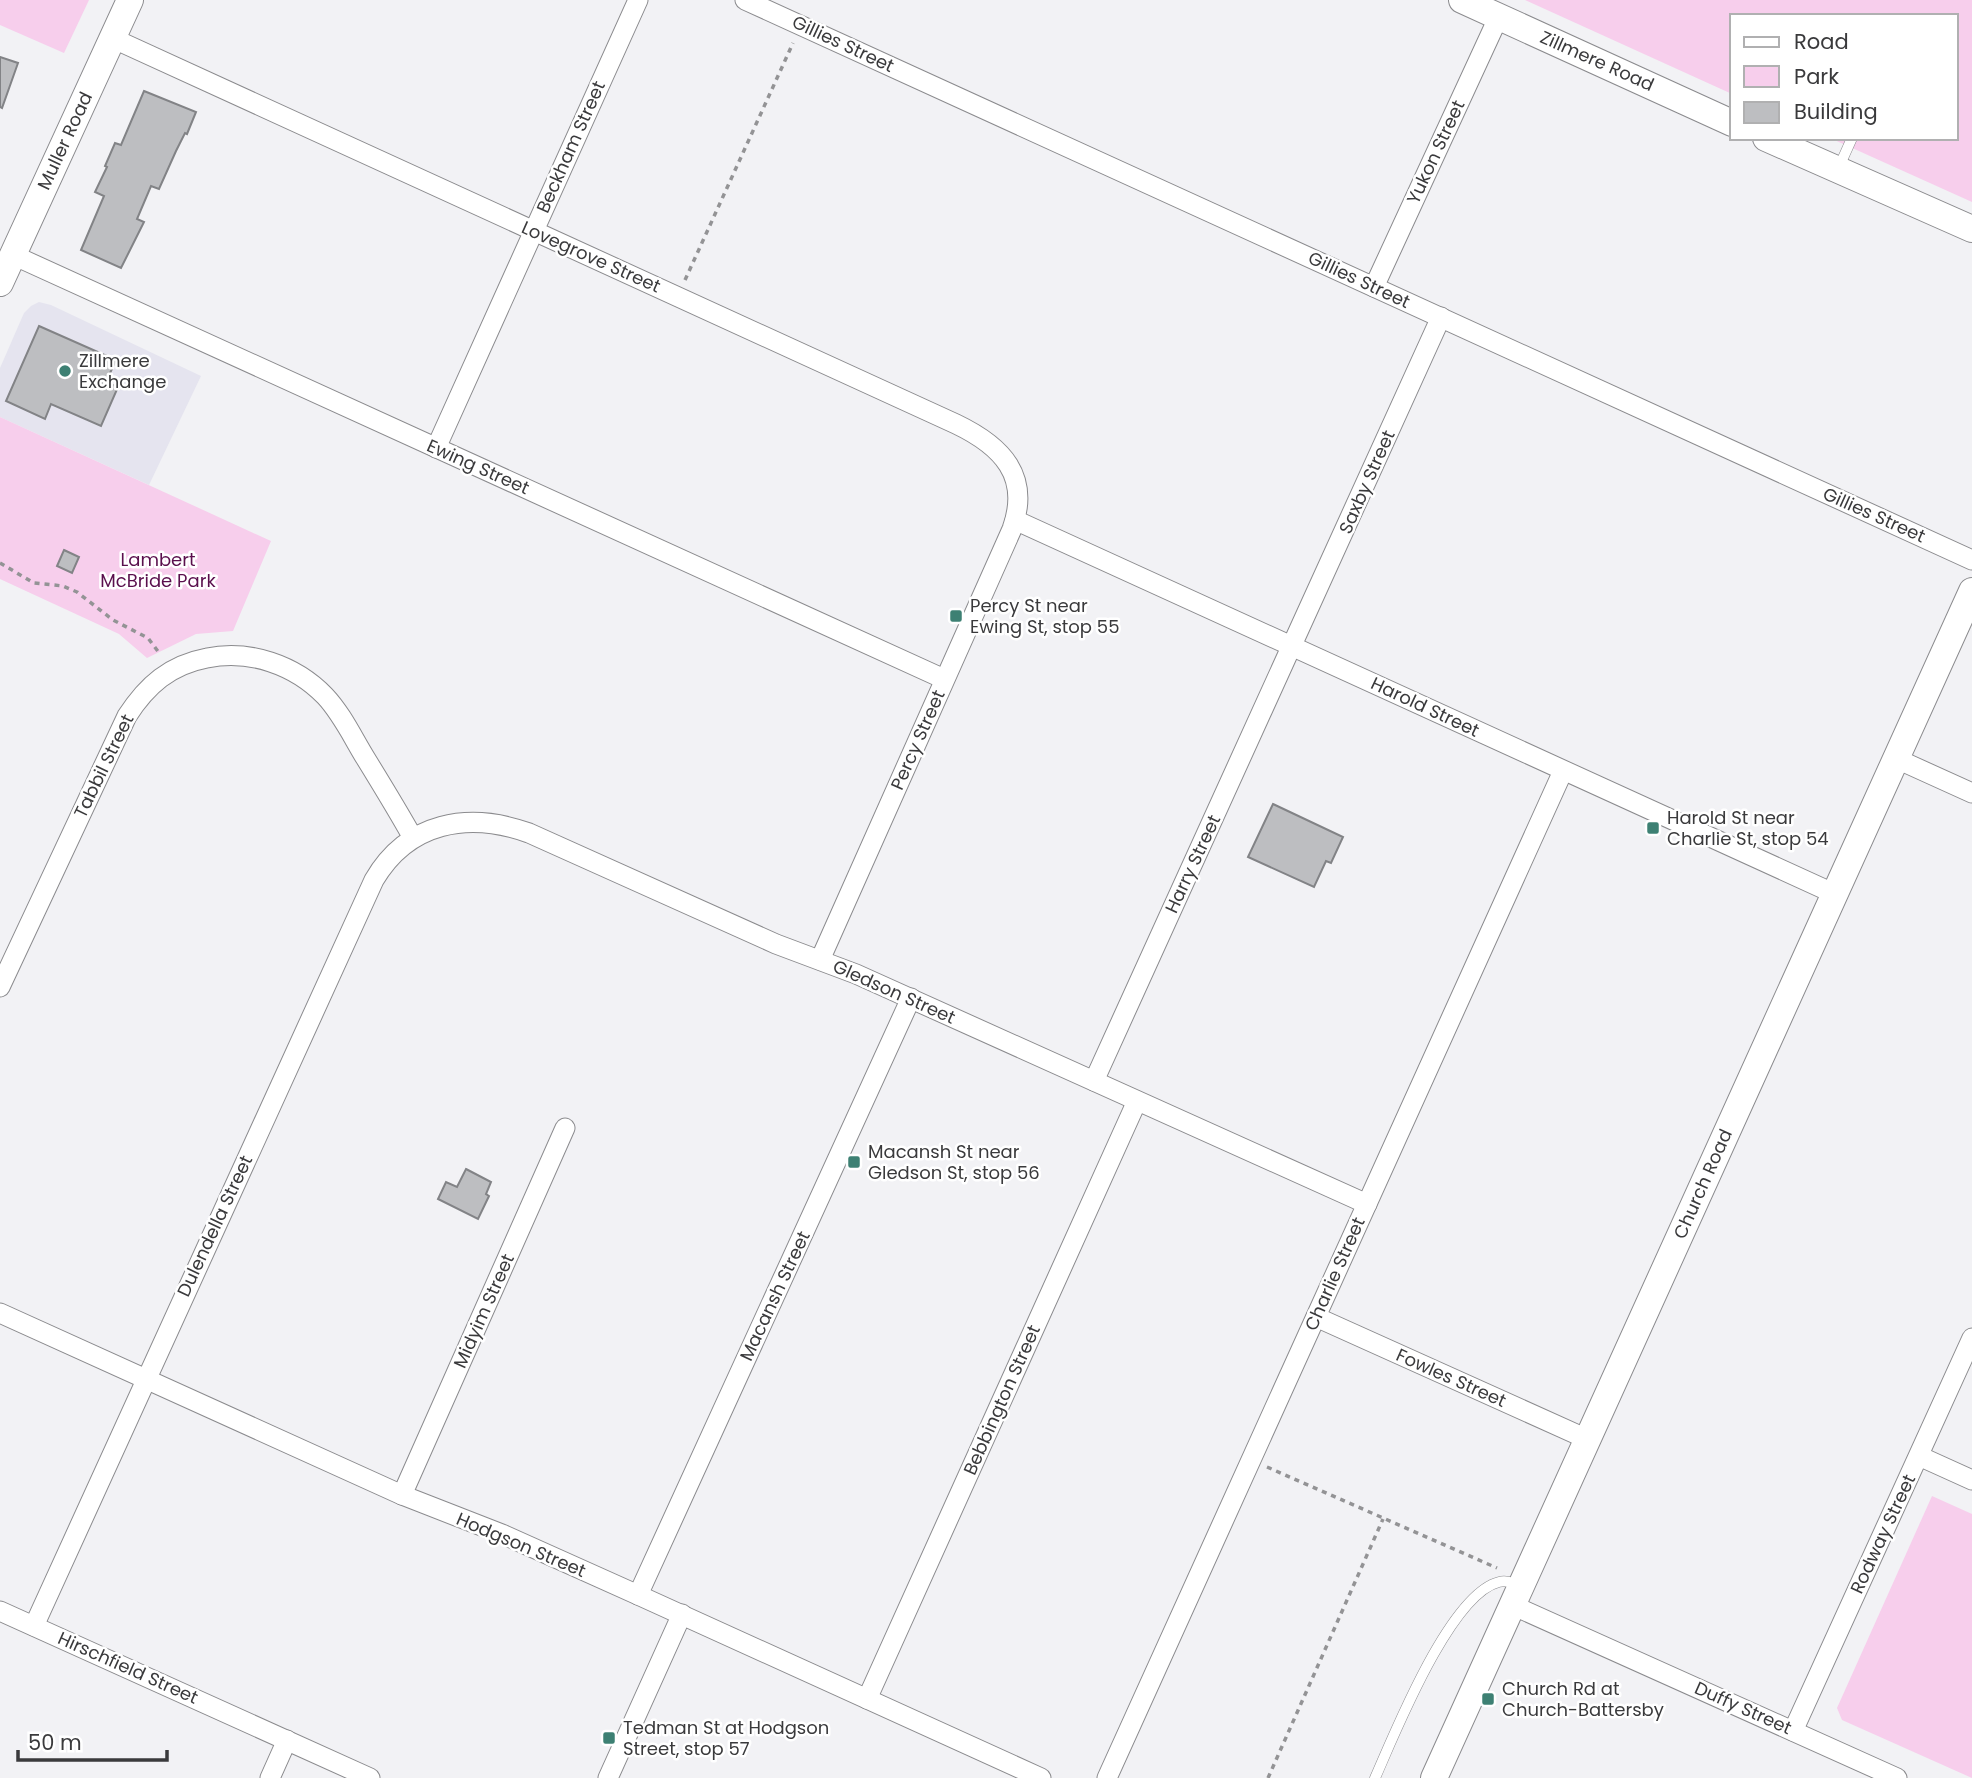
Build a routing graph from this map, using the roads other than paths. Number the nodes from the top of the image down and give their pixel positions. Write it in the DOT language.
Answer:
graph roads {
  1 [pos="130,0"];
  2 [pos="638,0"];
  3 [pos="745,0"];
  4 [pos="1462,0"];
  5 [pos="1499,16"];
  6 [pos="112,38"];
  7 [pos="1730,122"];
  8 [pos="1770,140"];
  9 [pos="1851,140"];
  10 [pos="1837,171"];
  11 [pos="1972,229"];
  12 [pos="533,230"];
  13 [pos="13,256"];
  14 [pos="0,283"];
  15 [pos="1374,287"];
  16 [pos="1441,317"];
  17 [pos="436,448"];
  18 [pos="1015,520"];
  19 [pos="1972,560"];
  20 [pos="1972,590"];
  21 [pos="1292,646"];
  22 [pos="944,679"];
  23 [pos="1897,759"];
  24 [pos="1563,771"];
  25 [pos="1972,793"];
  26 [pos="414,838"];
  27 [pos="1835,894"];
  28 [pos="6,960"];
  29 [pos="820,960"];
  30 [pos="0,987"];
  31 [pos="911,998"];
  32 [pos="1094,1081"];
  33 [pos="1137,1101"];
  34 [pos="565,1128"];
  35 [pos="1367,1204"];
  36 [pos="0,1313"];
  37 [pos="1316,1317"];
  38 [pos="1972,1338"];
  39 [pos="146,1379"];
  40 [pos="1587,1439"];
  41 [pos="1919,1456"];
  42 [pos="1972,1480"];
  43 [pos="402,1495"];
  44 [pos="1511,1587"];
  45 [pos="638,1595"];
  46 [pos="0,1611"];
  47 [pos="682,1614"];
  48 [pos="34,1626"];
  49 [pos="867,1699"];
  50 [pos="1793,1731"];
  51 [pos="287,1740"];
  52 [pos="270,1778"];
  53 [pos="370,1778"];
  54 [pos="608,1778"];
  55 [pos="1041,1778"];
  56 [pos="1107,1778"];
  57 [pos="1375,1778"];
  58 [pos="1434,1778"];
  59 [pos="1897,1778"];
  1 -- 6 [label="street, Muller Road"];
  2 -- 12 [label="street, Beckham Street"];
  3 -- 15 [label="street, Gillies Street"];
  4 -- 5 [label="street, Zillmere Road"];
  5 -- 7 [label="street, Zillmere Road"];
  5 -- 15 [label="street, Yukon Street"];
  6 -- 12 [label="street, Lovegrove Street"];
  6 -- 13 [label="street, Muller Road"];
  8 -- 10 [label="street"];
  9 -- 10 [label="lane"];
  10 -- 11 [label="street"];
  12 -- 17 [label="street, Beckham Street"];
  12 -- 18 [label="street, Lovegrove Street"];
  13 -- 14 [label="street, Muller Road"];
  13 -- 17 [label="street, Ewing Street"];
  15 -- 16 [label="street, Gillies Street"];
  16 -- 19 [label="street, Gillies Street"];
  16 -- 21 [label="street, Saxby Street"];
  17 -- 22 [label="street, Ewing Street"];
  18 -- 21 [label="street, Harold Street"];
  18 -- 22 [label="street, Percy Street"];
  20 -- 23 [label="street, Church Road"];
  21 -- 24 [label="street, Harold Street"];
  21 -- 32 [label="street, Harry Street"];
  22 -- 29 [label="street, Percy Street"];
  23 -- 25 [label="street"];
  23 -- 27 [label="street, Church Road"];
  24 -- 27 [label="street, Harold Street"];
  24 -- 35 [label="street, Charlie Street"];
  26 -- 28 [label="street, Tabbil Street"];
  26 -- 29 [label="street, Gledson Street"];
  26 -- 39 [label="street, Dulendella Street"];
  27 -- 40 [label="street, Church Road"];
  28 -- 30 [label="street, Tabbil Street"];
  29 -- 31 [label="street, Gledson Street"];
  31 -- 32 [label="street, Gledson Street"];
  31 -- 45 [label="street, Macansh Street"];
  32 -- 33 [label="street, Gledson Street"];
  33 -- 35 [label="street, Gledson Street"];
  33 -- 49 [label="street, Bebbington Street"];
  34 -- 43 [label="street, Midyim Street"];
  35 -- 37 [label="street, Charlie Street"];
  36 -- 39 [label="street, Hodgson Street"];
  37 -- 40 [label="street, Fowles Street"];
  37 -- 56 [label="street, Charlie Street"];
  38 -- 41 [label="street, Rodway Street"];
  39 -- 43 [label="street, Hodgson Street"];
  39 -- 48 [label="street, Dulendella Street"];
  40 -- 44 [label="street, Church Road"];
  41 -- 42 [label="street"];
  41 -- 50 [label="street, Rodway Street"];
  43 -- 45 [label="street, Hodgson Street"];
  44 -- 50 [label="street, Duffy Street"];
  44 -- 57 [label="lane"];
  44 -- 58 [label="street, Church Road"];
  45 -- 47 [label="street, Hodgson Street"];
  46 -- 48 [label="street, Hirschfield Street"];
  47 -- 49 [label="street, Hodgson Street"];
  47 -- 54 [label="street"];
  48 -- 51 [label="street, Hirschfield Street"];
  49 -- 55 [label="street, Hodgson Street"];
  50 -- 59 [label="street, Duffy Street"];
  51 -- 52 [label="street"];
  51 -- 53 [label="street, Hirschfield Street"];
}
